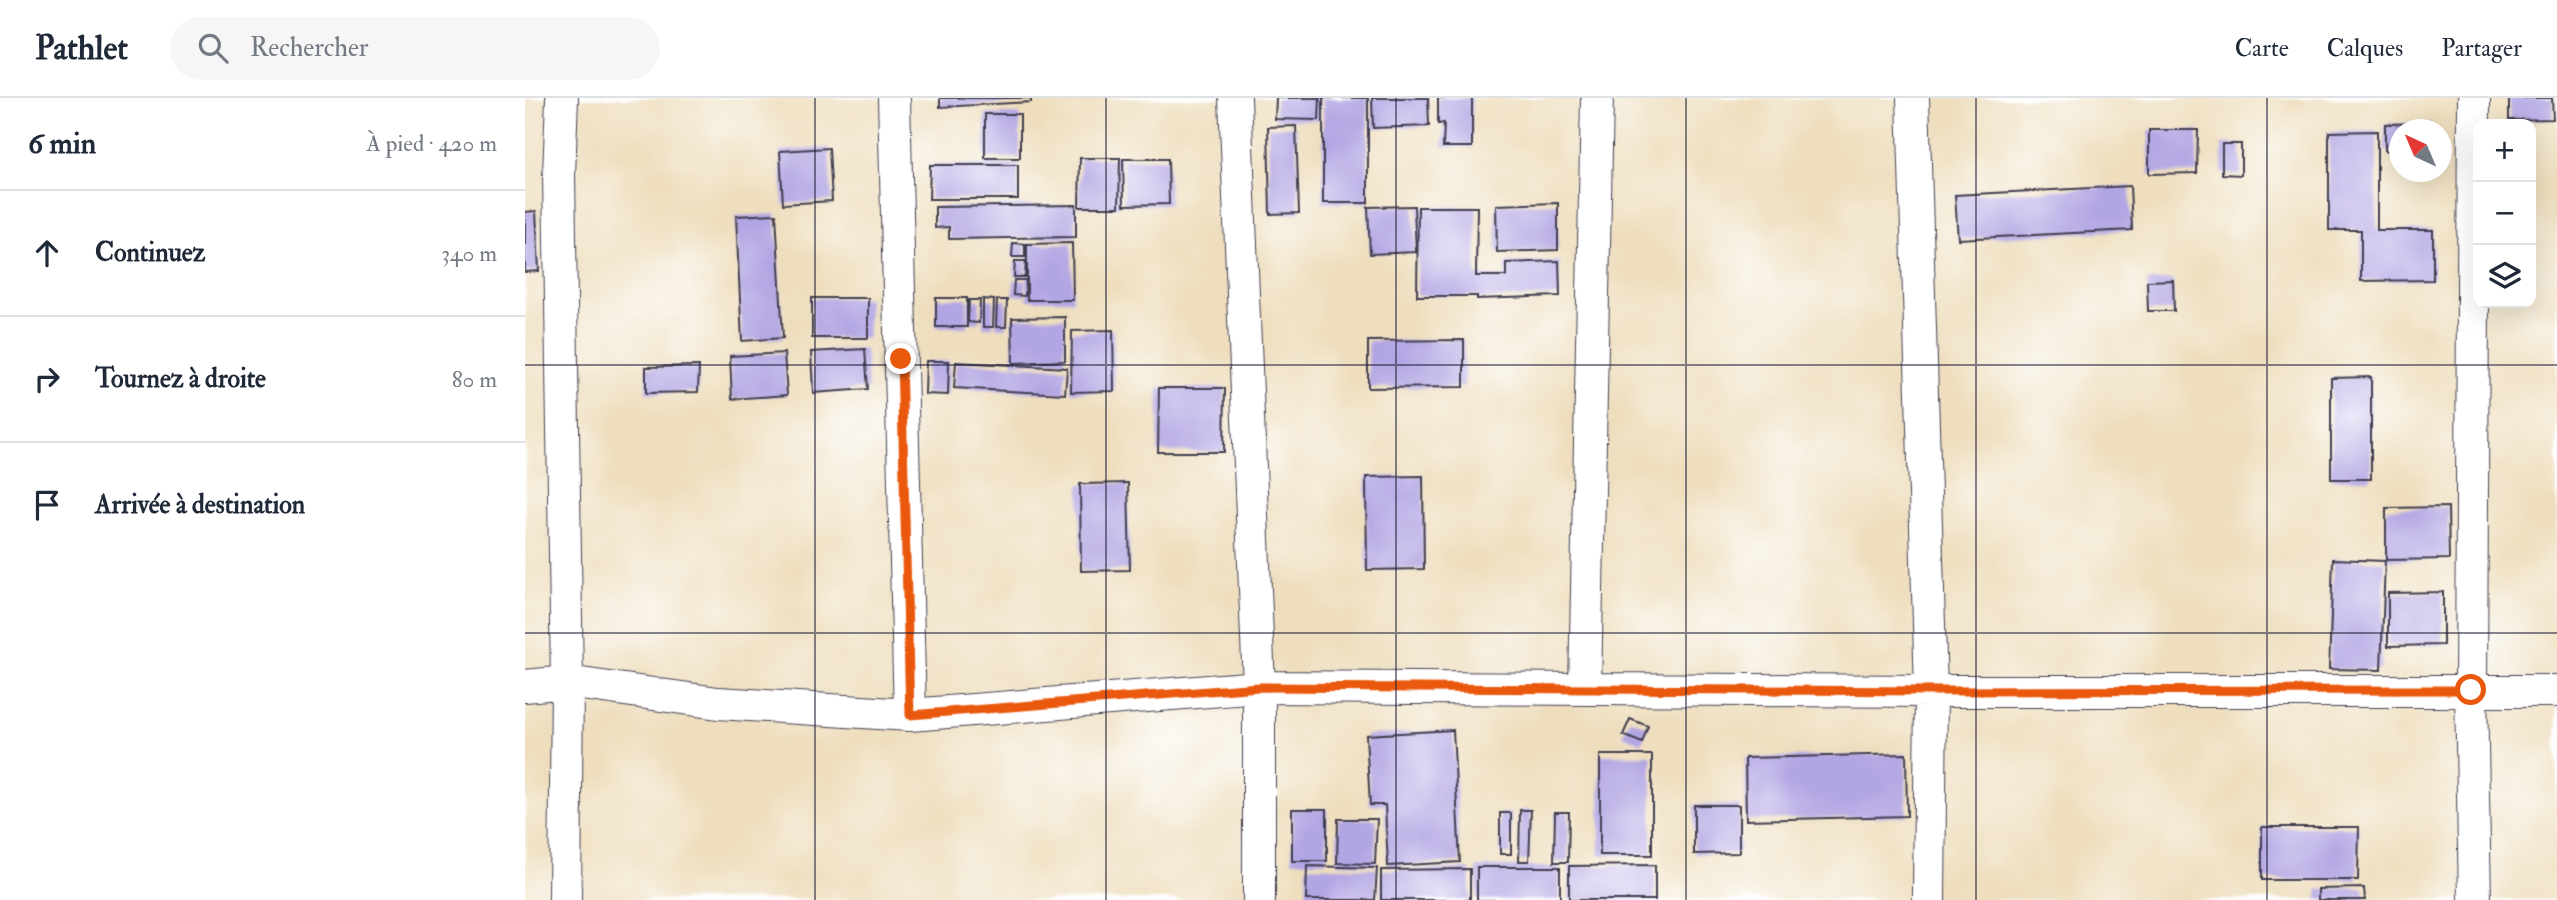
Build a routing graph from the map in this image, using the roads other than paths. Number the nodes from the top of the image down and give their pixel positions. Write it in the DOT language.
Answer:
graph roads {
  1 [pos="562,98"];
  2 [pos="894,98"];
  3 [pos="1235,98"];
  4 [pos="1597,98"];
  5 [pos="1913,98"];
  6 [pos="2475,98"];
  7 [pos="567,682"];
  8 [pos="525,686"];
  9 [pos="1259,687"];
  10 [pos="1585,688"];
  11 [pos="2471,690"];
  12 [pos="1931,691"];
  13 [pos="2557,691"];
  14 [pos="910,715"];
  15 [pos="565,900"];
  16 [pos="1259,900"];
  17 [pos="1929,900"];
  18 [pos="2475,900"];
  1 -- 7 [label="street"];
  2 -- 14 [label="street"];
  3 -- 9 [label="street"];
  4 -- 10 [label="street"];
  5 -- 12 [label="street"];
  6 -- 11 [label="street"];
  7 -- 8 [label="street"];
  7 -- 14 [label="street"];
  7 -- 15 [label="street"];
  9 -- 10 [label="street"];
  9 -- 14 [label="street"];
  9 -- 16 [label="street"];
  10 -- 12 [label="street"];
  11 -- 12 [label="street"];
  11 -- 13 [label="street"];
  11 -- 18 [label="street"];
  12 -- 17 [label="street"];
}
